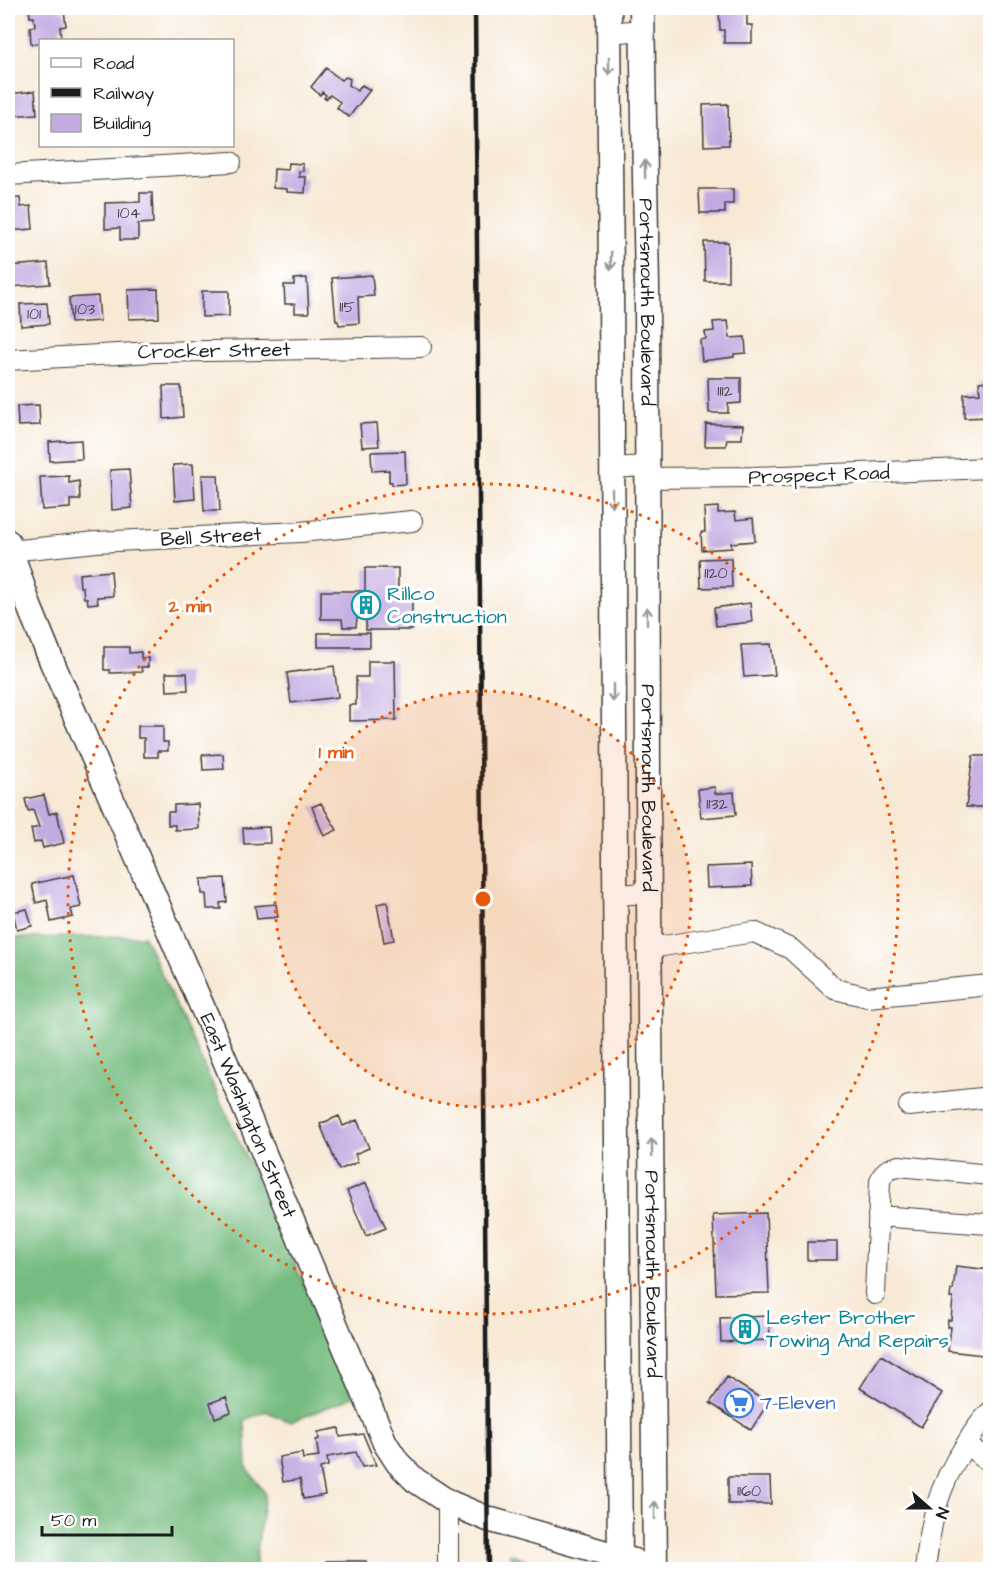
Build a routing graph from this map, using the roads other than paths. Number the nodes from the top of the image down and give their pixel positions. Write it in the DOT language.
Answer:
graph roads {
  1 [pos="609,8"];
  2 [pos="642,19"];
  3 [pos="609,33"];
  4 [pos="231,162"];
  5 [pos="8,175"];
  6 [pos="421,347"];
  7 [pos="8,360"];
  8 [pos="612,468"];
  9 [pos="990,468"];
  10 [pos="646,472"];
  11 [pos="412,521"];
  12 [pos="9,546"];
  13 [pos="649,893"];
  14 [pos="615,895"];
  15 [pos="650,948"];
  16 [pos="990,985"];
  17 [pos="990,1097"];
  18 [pos="909,1106"];
  19 [pos="990,1175"];
  20 [pos="878,1216"];
  21 [pos="988,1224"];
  22 [pos="875,1294"];
  23 [pos="990,1412"];
  24 [pos="967,1443"];
  25 [pos="990,1461"];
  26 [pos="448,1502"];
  27 [pos="620,1563"];
  28 [pos="448,1569"];
  29 [pos="656,1569"];
  30 [pos="925,1569"];
  1 -- 3 [label="main road, Portsmouth Boulevard"];
  2 -- 3 [label="street"];
  10 -- 2 [label="main road, Portsmouth Boulevard, one-way"];
  3 -- 8 [label="main road, Portsmouth Boulevard, one-way"];
  4 -- 5 [label="street"];
  6 -- 7 [label="street, Crocker Street"];
  8 -- 10 [label="street, Prospect Road"];
  8 -- 14 [label="main road, Portsmouth Boulevard, one-way"];
  9 -- 10 [label="street, Prospect Road"];
  13 -- 10 [label="main road, Portsmouth Boulevard, one-way"];
  11 -- 12 [label="street, Bell Street"];
  12 -- 26 [label="main road, East Washington Street"];
  13 -- 14 [label="street"];
  13 -- 15 [label="main road, Portsmouth Boulevard"];
  14 -- 27 [label="main road, Portsmouth Boulevard"];
  15 -- 16 [label="street"];
  29 -- 15 [label="main road, Portsmouth Boulevard, one-way"];
  17 -- 18 [label="street"];
  19 -- 20 [label="street"];
  20 -- 21 [label="street"];
  20 -- 22 [label="street"];
  23 -- 24 [label="street"];
  24 -- 25 [label="street"];
  24 -- 30 [label="street"];
  26 -- 27 [label="main road, East Washington Street"];
  26 -- 28 [label="street"];
  27 -- 29 [label="main road, East Washington Street"];
}
